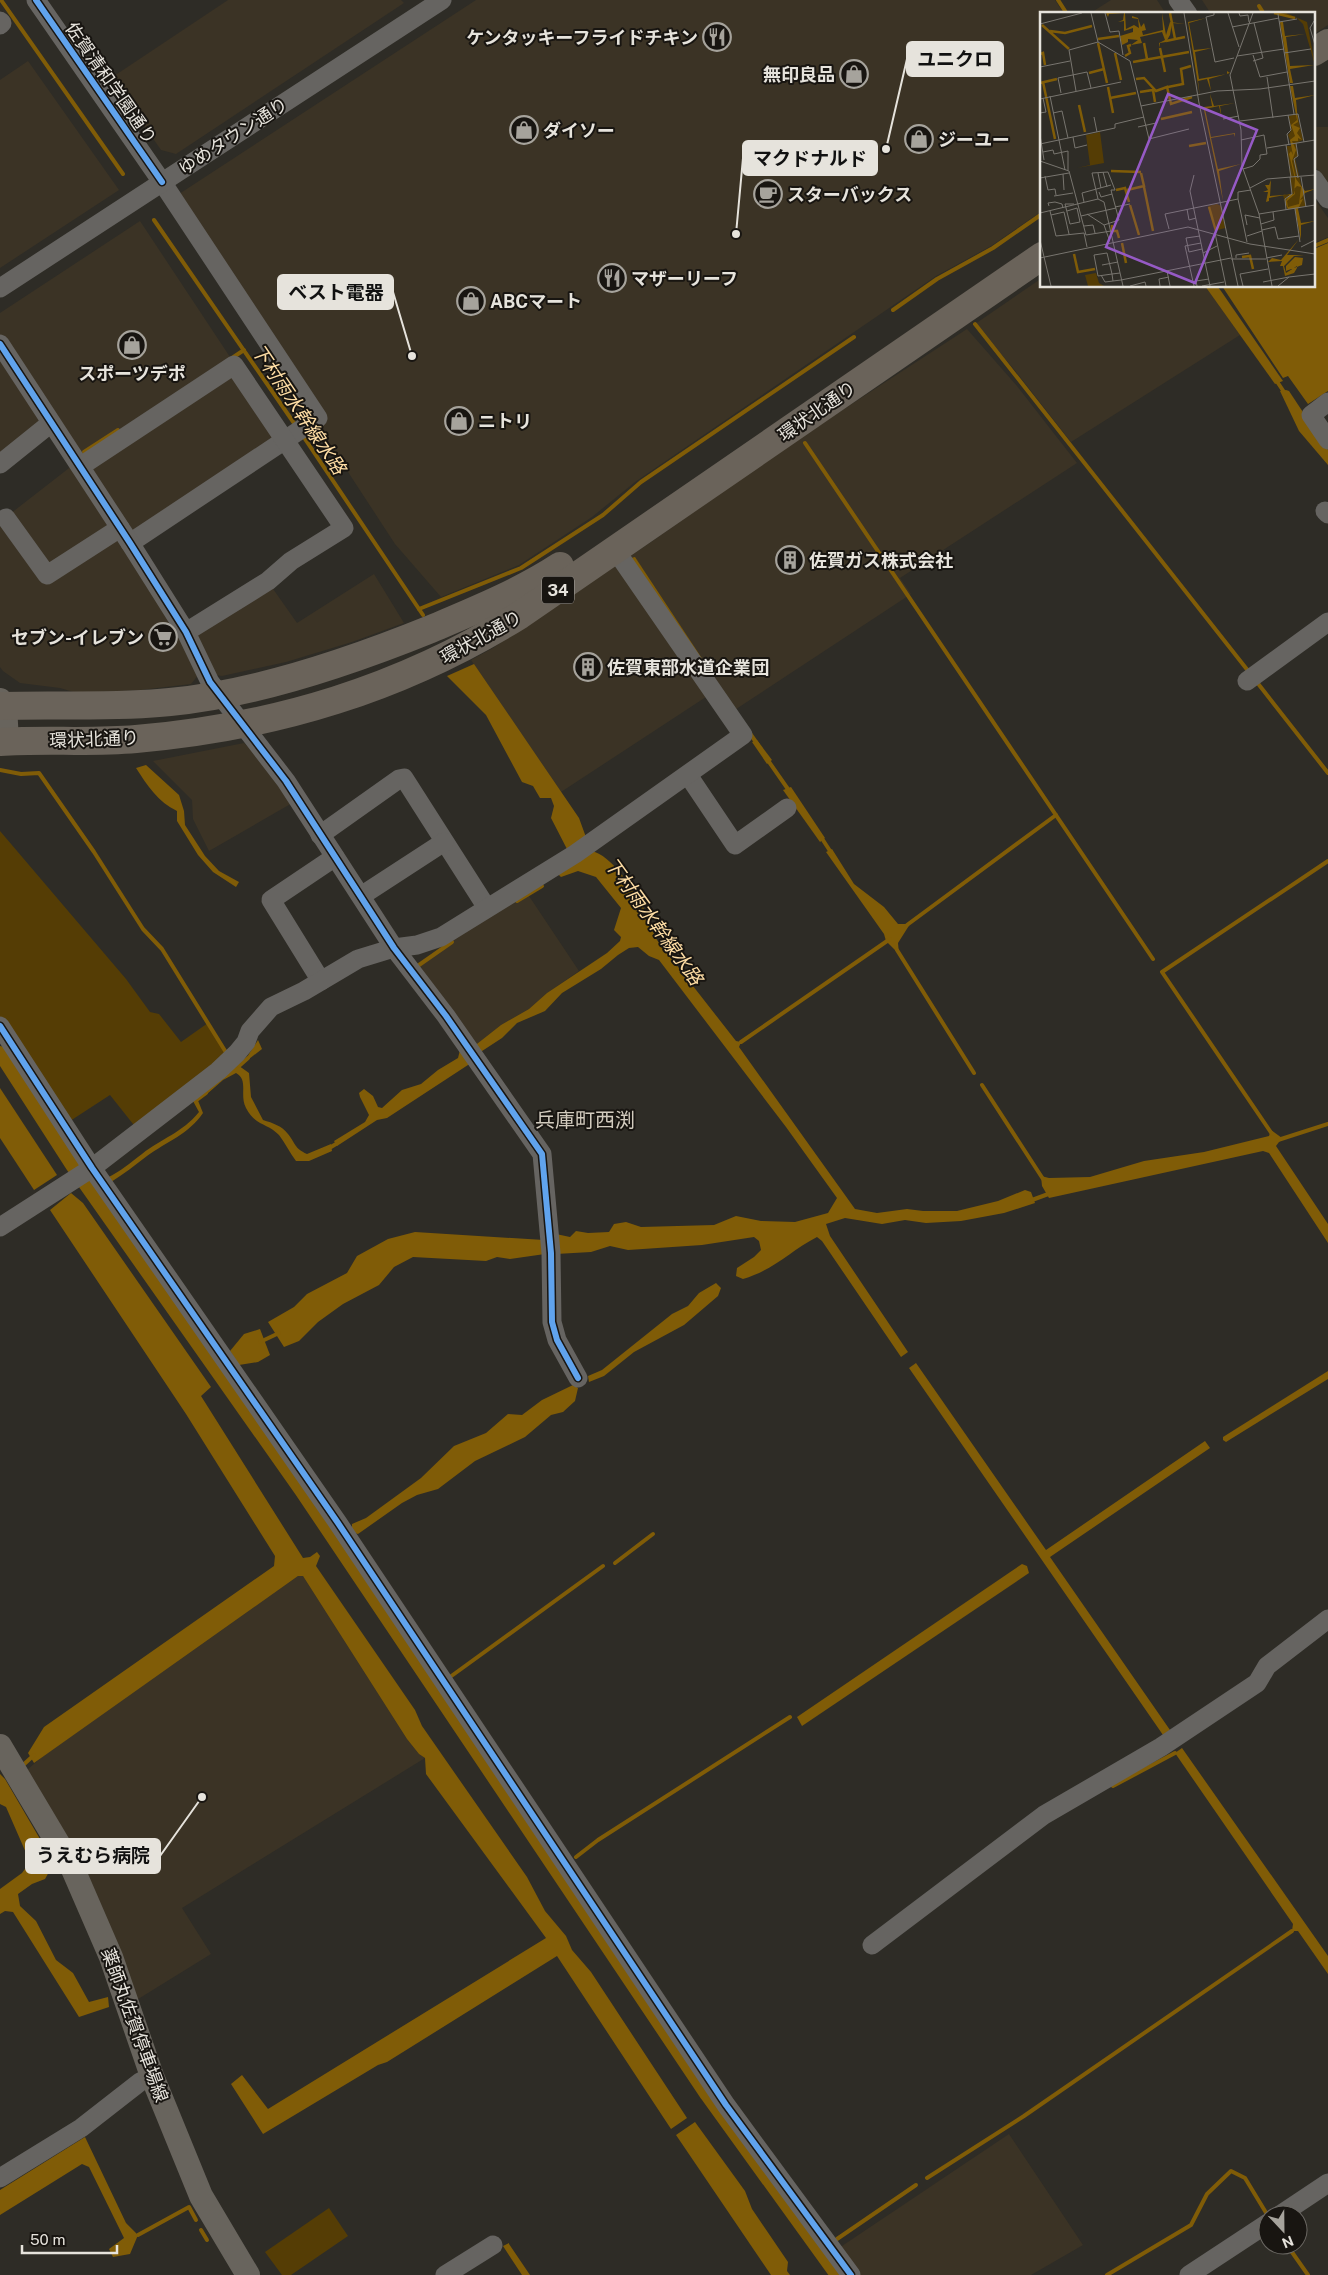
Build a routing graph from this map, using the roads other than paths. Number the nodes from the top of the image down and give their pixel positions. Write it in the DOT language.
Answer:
graph roads {
  1 [pos="36,0"];
  2 [pos="442,0"];
  3 [pos="1178,0"];
  4 [pos="419,6"];
  5 [pos="1187,12"];
  6 [pos="0,21"];
  7 [pos="0,25"];
  8 [pos="1328,43"];
  9 [pos="1316,51"];
  10 [pos="1328,61"];
  11 [pos="1316,69"];
  12 [pos="162,182"];
  13 [pos="1040,239"];
  14 [pos="1040,257"];
  15 [pos="0,288"];
  16 [pos="0,344"];
  17 [pos="1328,402"];
  18 [pos="51,423"];
  19 [pos="288,439"];
  20 [pos="1328,440"];
  21 [pos="86,463"];
  22 [pos="0,464"];
  23 [pos="2,517"];
  24 [pos="131,537"];
  25 [pos="616,551"];
  26 [pos="1328,622"];
  27 [pos="191,629"];
  28 [pos="1247,680"];
  29 [pos="220,694"];
  30 [pos="2,721"];
  31 [pos="244,724"];
  32 [pos="688,775"];
  33 [pos="787,808"];
  34 [pos="324,832"];
  35 [pos="444,842"];
  36 [pos="335,857"];
  37 [pos="365,893"];
  38 [pos="487,908"];
  39 [pos="394,948"];
  40 [pos="321,980"];
  41 [pos="0,1026"];
  42 [pos="92,1168"];
  43 [pos="0,1227"];
  44 [pos="578,1378"];
  45 [pos="1328,1620"];
  46 [pos="10,1761"];
  47 [pos="872,1945"];
  48 [pos="152,2076"];
  49 [pos="0,2178"];
  50 [pos="1328,2184"];
  51 [pos="1295,2205"];
  52 [pos="1258,2230"];
  53 [pos="493,2245"];
  54 [pos="248,2275"];
  55 [pos="446,2275"];
  56 [pos="851,2275"];
  57 [pos="1189,2275"];
  1 -- 12 [label="street, 佐賀清和学園通り"];
  2 -- 4 [label="street, ゆめタウン通り"];
  3 -- 5 [label="street"];
  4 -- 12 [label="street, ゆめタウン通り"];
  6 -- 7 [label="street"];
  8 -- 9 [label="highway"];
  10 -- 11 [label="highway"];
  12 -- 15 [label="street, ゆめタウン通り"];
  12 -- 19 [label="street, 佐賀清和学園通り"];
  13 -- 29 [label="highway, 環状北通り / 34"];
  14 -- 25 [label="highway, 環状北通り / 34"];
  16 -- 18 [label="street"];
  17 -- 20 [label="street"];
  18 -- 21 [label="street"];
  18 -- 22 [label="street"];
  19 -- 21 [label="street"];
  19 -- 24 [label="street"];
  19 -- 27 [label="street"];
  21 -- 24 [label="street"];
  23 -- 24 [label="street"];
  24 -- 27 [label="street"];
  25 -- 31 [label="highway, 環状北通り / 34"];
  25 -- 32 [label="street"];
  26 -- 28 [label="street"];
  27 -- 29 [label="street"];
  29 -- 30 [label="highway, 環状北通り / 34"];
  29 -- 31 [label="street"];
  30 -- 31 [label="highway, 環状北通り / 34"];
  31 -- 34 [label="street"];
  32 -- 33 [label="street"];
  32 -- 38 [label="street"];
  34 -- 35 [label="street"];
  34 -- 36 [label="street"];
  35 -- 37 [label="street"];
  35 -- 38 [label="street"];
  36 -- 37 [label="street"];
  36 -- 40 [label="street"];
  37 -- 39 [label="street"];
  38 -- 39 [label="street"];
  39 -- 40 [label="street"];
  39 -- 44 [label="street"];
  40 -- 42 [label="street"];
  41 -- 42 [label="street"];
  42 -- 43 [label="street"];
  42 -- 56 [label="street"];
  45 -- 47 [label="street"];
  46 -- 48 [label="main road, 薬師丸佐賀停車場線"];
  48 -- 49 [label="street"];
  48 -- 54 [label="main road, 薬師丸佐賀停車場線"];
  50 -- 51 [label="street"];
  52 -- 57 [label="street"];
  53 -- 55 [label="street"];
}
